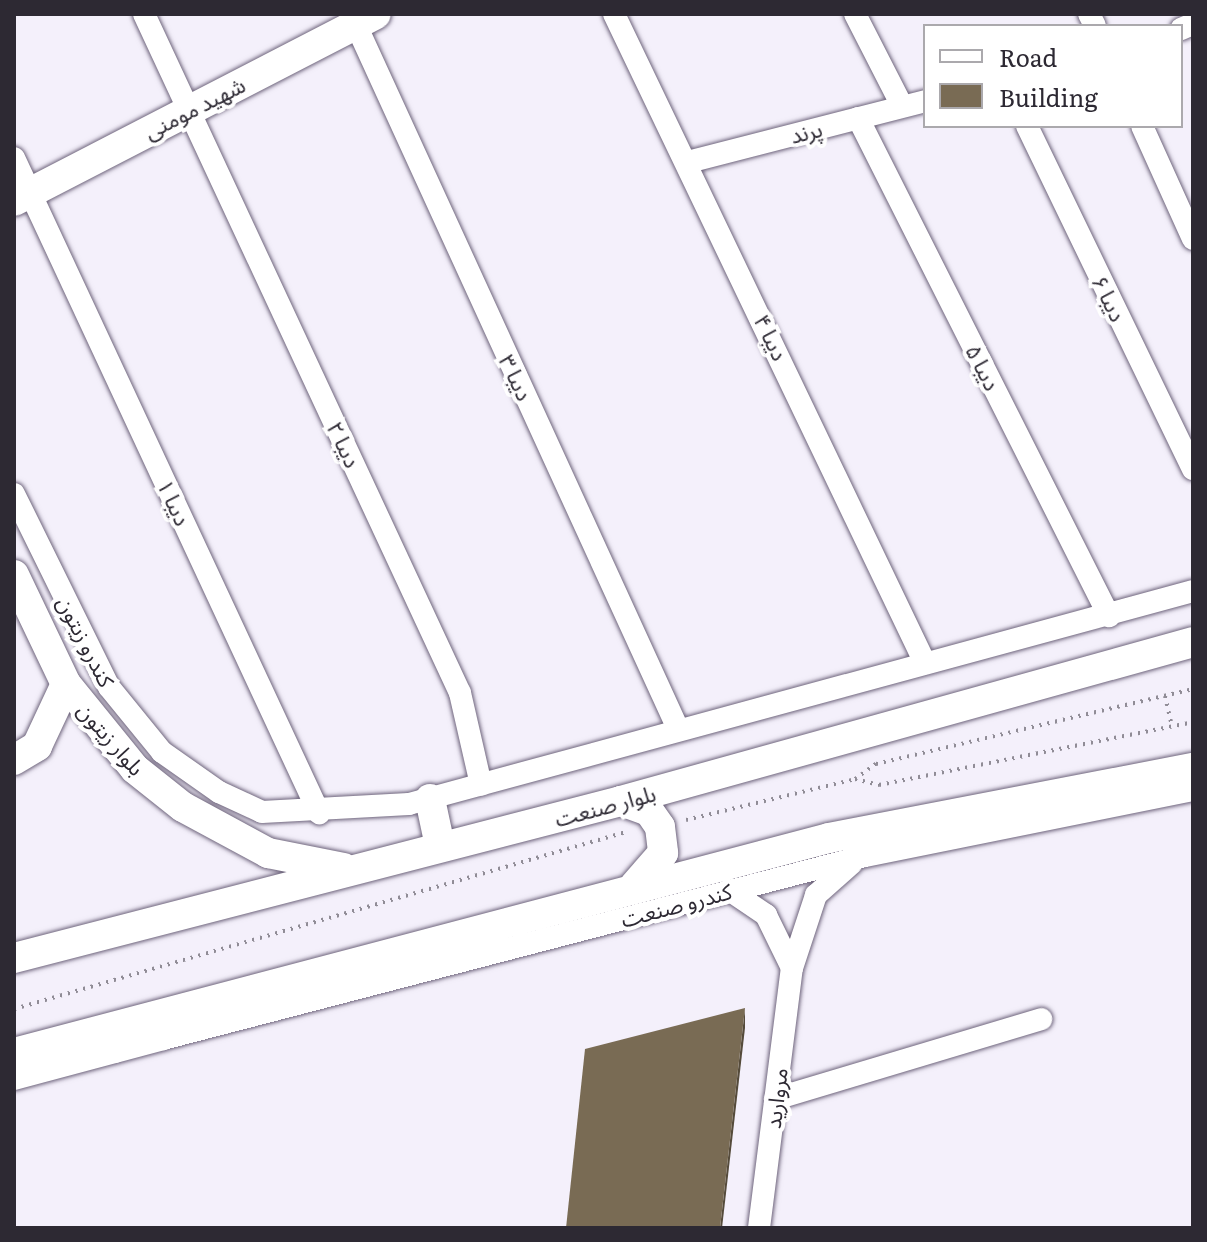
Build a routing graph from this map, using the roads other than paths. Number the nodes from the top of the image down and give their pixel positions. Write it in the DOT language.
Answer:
graph roads {
  1 [pos="144,14"];
  2 [pos="614,14"];
  3 [pos="855,14"];
  4 [pos="361,17"];
  5 [pos="923,101"];
  6 [pos="902,106"];
  7 [pos="191,109"];
  8 [pos="858,118"];
  9 [pos="1028,128"];
  10 [pos="1143,128"];
  11 [pos="14,158"];
  12 [pos="688,162"];
  13 [pos="22,197"];
  14 [pos="1193,239"];
  15 [pos="1193,469"];
  16 [pos="14,494"];
  17 [pos="14,575"];
  18 [pos="1193,591"];
  19 [pos="1109,616"];
  20 [pos="1193,642"];
  21 [pos="925,663"];
  22 [pos="74,694"];
  23 [pos="138,723"];
  24 [pos="678,729"];
  25 [pos="14,760"];
  26 [pos="1193,768"];
  27 [pos="481,785"];
  28 [pos="1193,790"];
  29 [pos="430,799"];
  30 [pos="621,801"];
  31 [pos="319,813"];
  32 [pos="440,846"];
  33 [pos="865,856"];
  34 [pos="358,870"];
  35 [pos="635,885"];
  36 [pos="729,890"];
  37 [pos="14,958"];
  38 [pos="792,968"];
  39 [pos="1041,1019"];
  40 [pos="129,1022"];
  41 [pos="163,1039"];
  42 [pos="115,1052"];
  43 [pos="14,1053"];
  44 [pos="14,1079"];
  45 [pos="775,1099"];
  46 [pos="759,1228"];
  1 -- 7 [label="street, دیبا ۲"];
  2 -- 12 [label="street, دیبا ۴"];
  3 -- 6 [label="street"];
  4 -- 7 [label="main road, شهید مومنی"];
  4 -- 24 [label="street, دیبا ۳"];
  5 -- 6 [label="street, پرند"];
  6 -- 8 [label="street, پرند"];
  7 -- 13 [label="main road, شهید مومنی"];
  7 -- 27 [label="street, دیبا ۲"];
  8 -- 12 [label="street, پرند"];
  8 -- 19 [label="street, دیبا ۵"];
  9 -- 15 [label="street, دیبا ۶"];
  10 -- 14 [label="street"];
  11 -- 13 [label="street, دیبا ۱"];
  12 -- 21 [label="street, دیبا ۴"];
  13 -- 31 [label="street, دیبا ۱"];
  16 -- 23 [label="street, کندرو زیتون"];
  17 -- 22 [label="main road, بلوار زیتون"];
  18 -- 19 [label="street"];
  19 -- 21 [label="street"];
  20 -- 30 [label="main road, بلوار صنعت"];
  21 -- 24 [label="street"];
  22 -- 23 [label="street"];
  22 -- 25 [label="main road"];
  22 -- 34 [label="main road, بلوار زیتون"];
  23 -- 31 [label="street, کندرو زیتون"];
  24 -- 27 [label="street"];
  26 -- 35 [label="main road"];
  27 -- 29 [label="street"];
  28 -- 33 [label="street, کندرو صنعت"];
  29 -- 31 [label="street"];
  29 -- 32 [label="main road"];
  30 -- 32 [label="main road, بلوار صنعت"];
  30 -- 35 [label="main road"];
  32 -- 34 [label="main road, بلوار صنعت"];
  33 -- 36 [label="street, کندرو صنعت"];
  33 -- 38 [label="street, مروارید"];
  34 -- 37 [label="main road, بلوار صنعت"];
  35 -- 40 [label="main road"];
  36 -- 38 [label="street"];
  36 -- 41 [label="street, کندرو صنعت"];
  38 -- 45 [label="street, مروارید"];
  39 -- 45 [label="street"];
  40 -- 41 [label="street"];
  40 -- 42 [label="street"];
  40 -- 43 [label="main road"];
  41 -- 42 [label="street, کندرو صنعت"];
  42 -- 44 [label="street, کندرو صنعت"];
  45 -- 46 [label="street, مروارید"];
}
